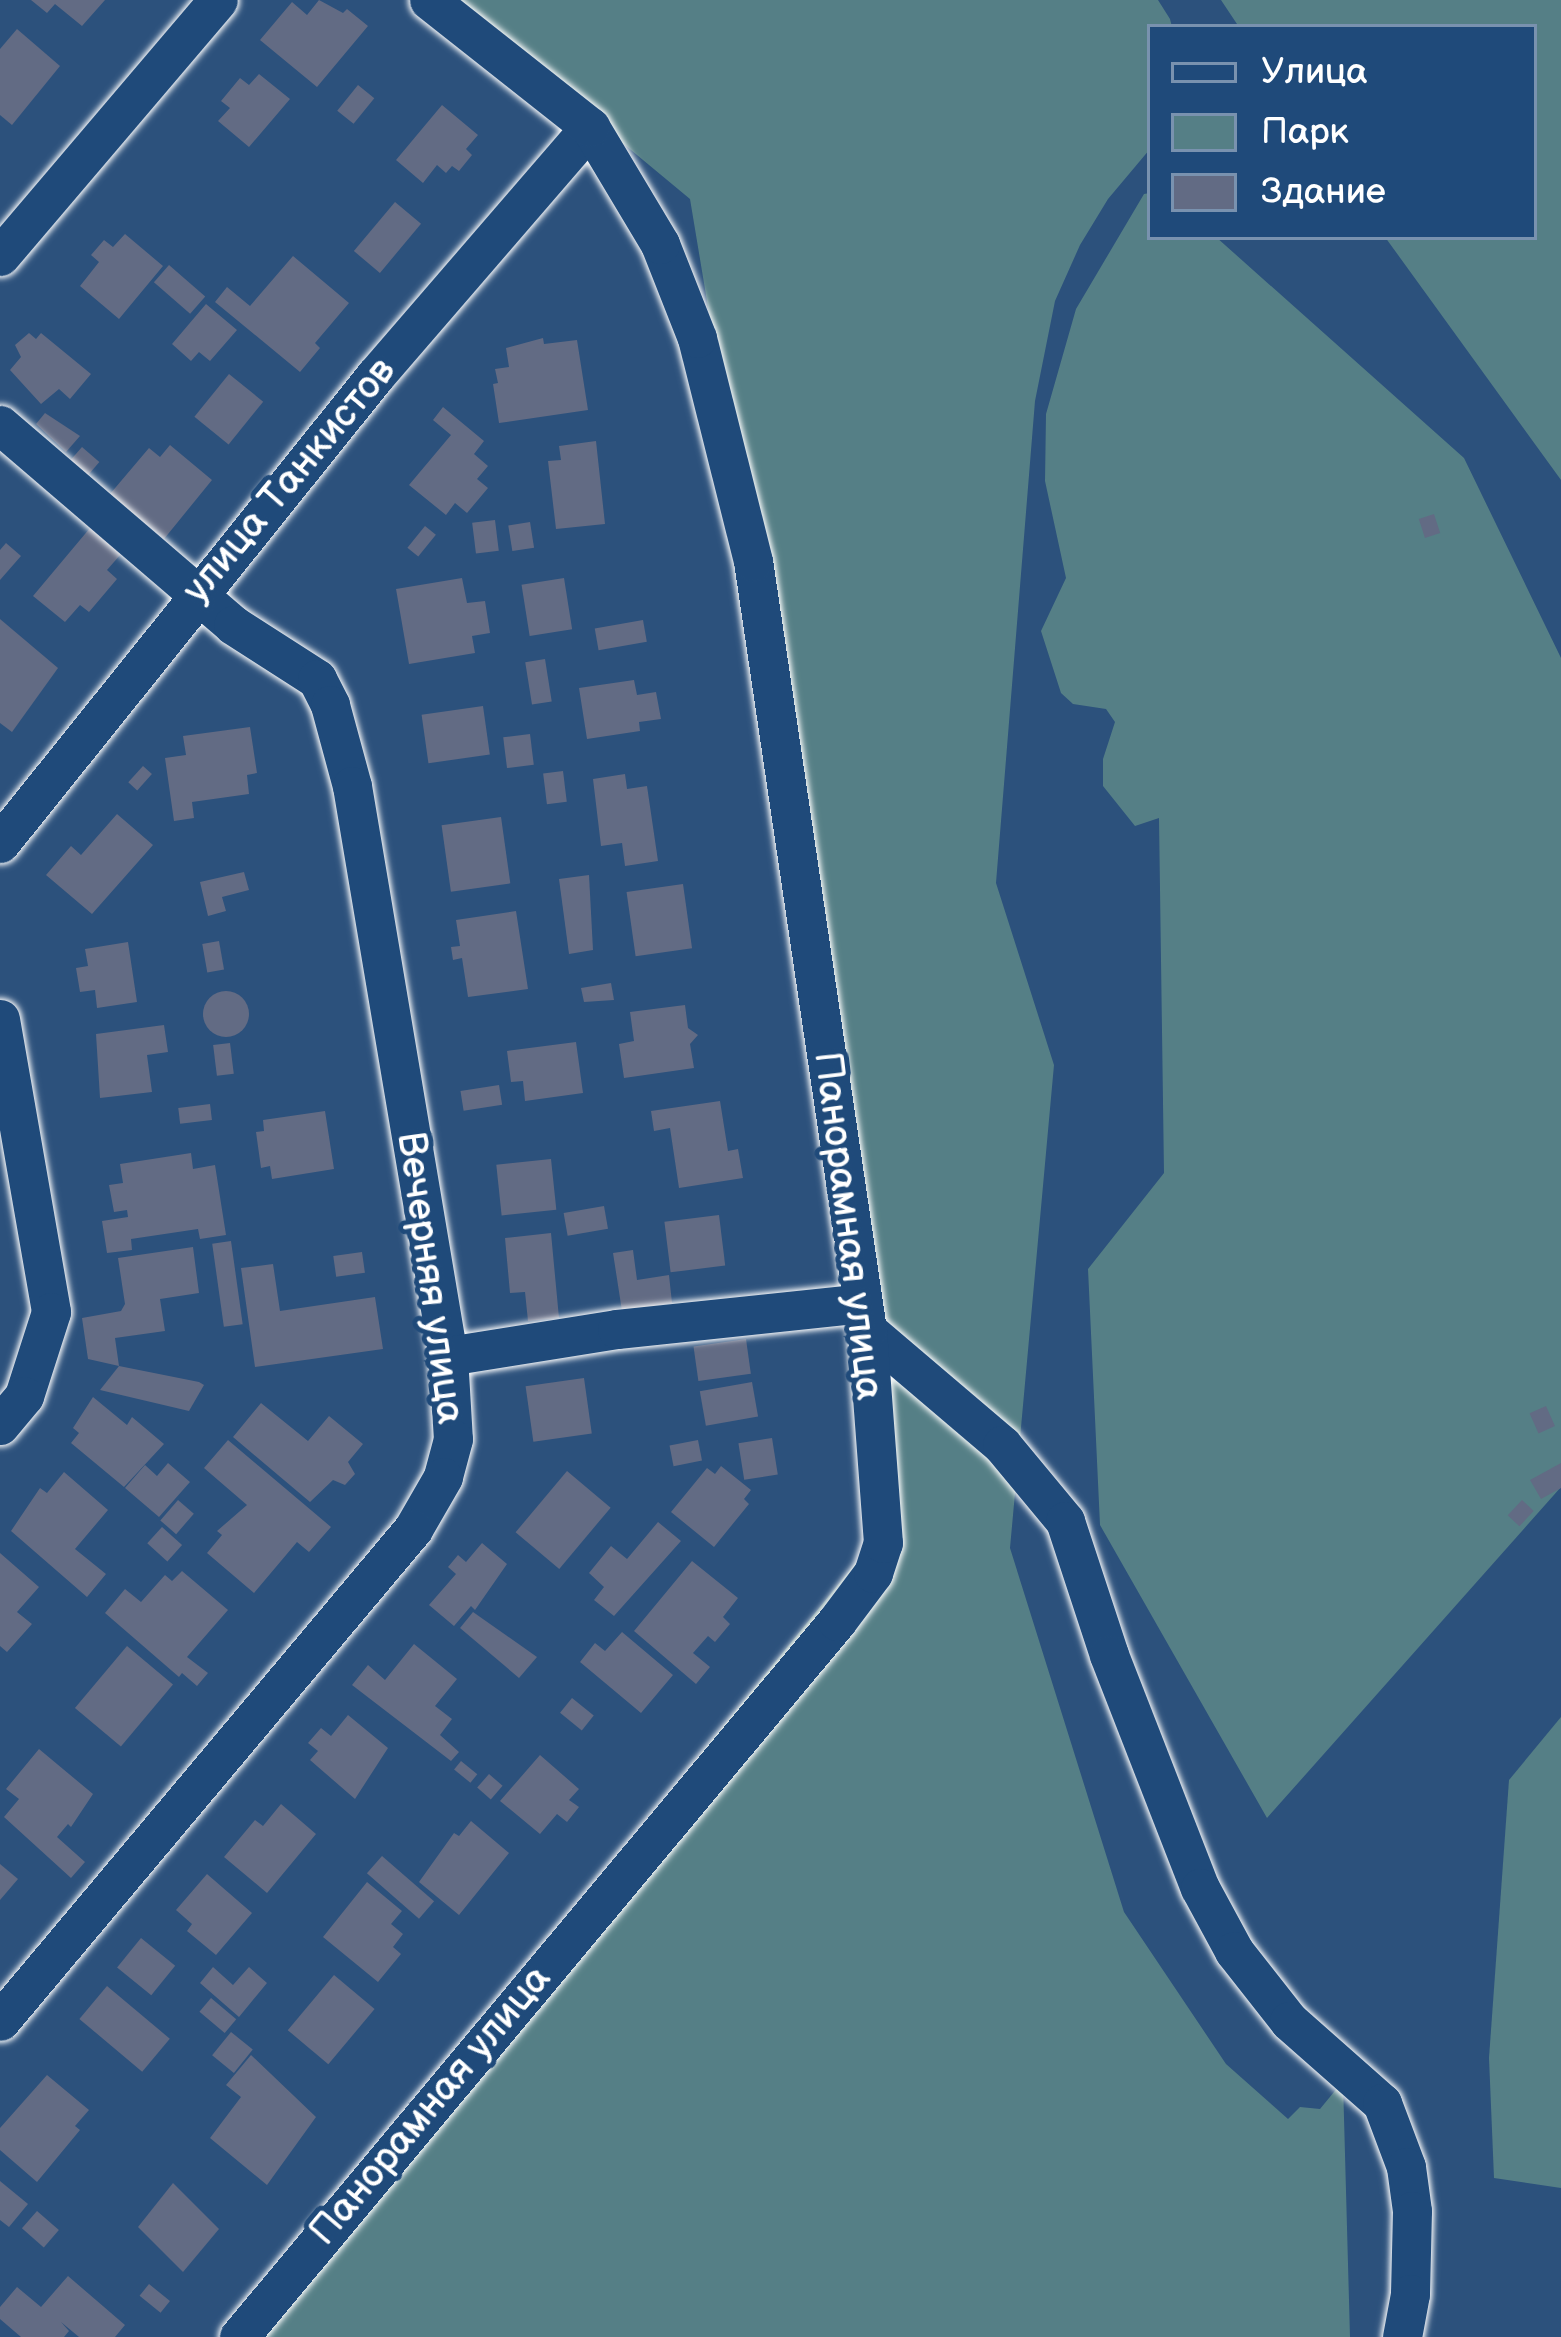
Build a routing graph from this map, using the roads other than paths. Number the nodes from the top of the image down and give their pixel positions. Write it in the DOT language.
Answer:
graph roads {
  1 [pos="218,0"];
  2 [pos="429,0"];
  3 [pos="590,127"];
  4 [pos="0,256"];
  5 [pos="0,425"];
  6 [pos="197,592"];
  7 [pos="0,843"];
  8 [pos="0,1019"];
  9 [pos="865,1316"];
  10 [pos="448,1356"];
  11 [pos="0,1425"];
  12 [pos="0,2020"];
  13 [pos="239,2337"];
  14 [pos="1402,2337"];
  1 -- 4 [label="street"];
  2 -- 3 [label="street, Панорамная улица"];
  3 -- 6 [label="street, улица Танкистов"];
  3 -- 9 [label="street, Панорамная улица"];
  5 -- 6 [label="street, Вечерняя улица"];
  6 -- 7 [label="street, улица Танкистов"];
  6 -- 10 [label="street, Вечерняя улица"];
  8 -- 11 [label="street"];
  9 -- 10 [label="street"];
  9 -- 13 [label="street, Панорамная улица"];
  9 -- 14 [label="street"];
  10 -- 12 [label="street, Вечерняя улица"];
}
